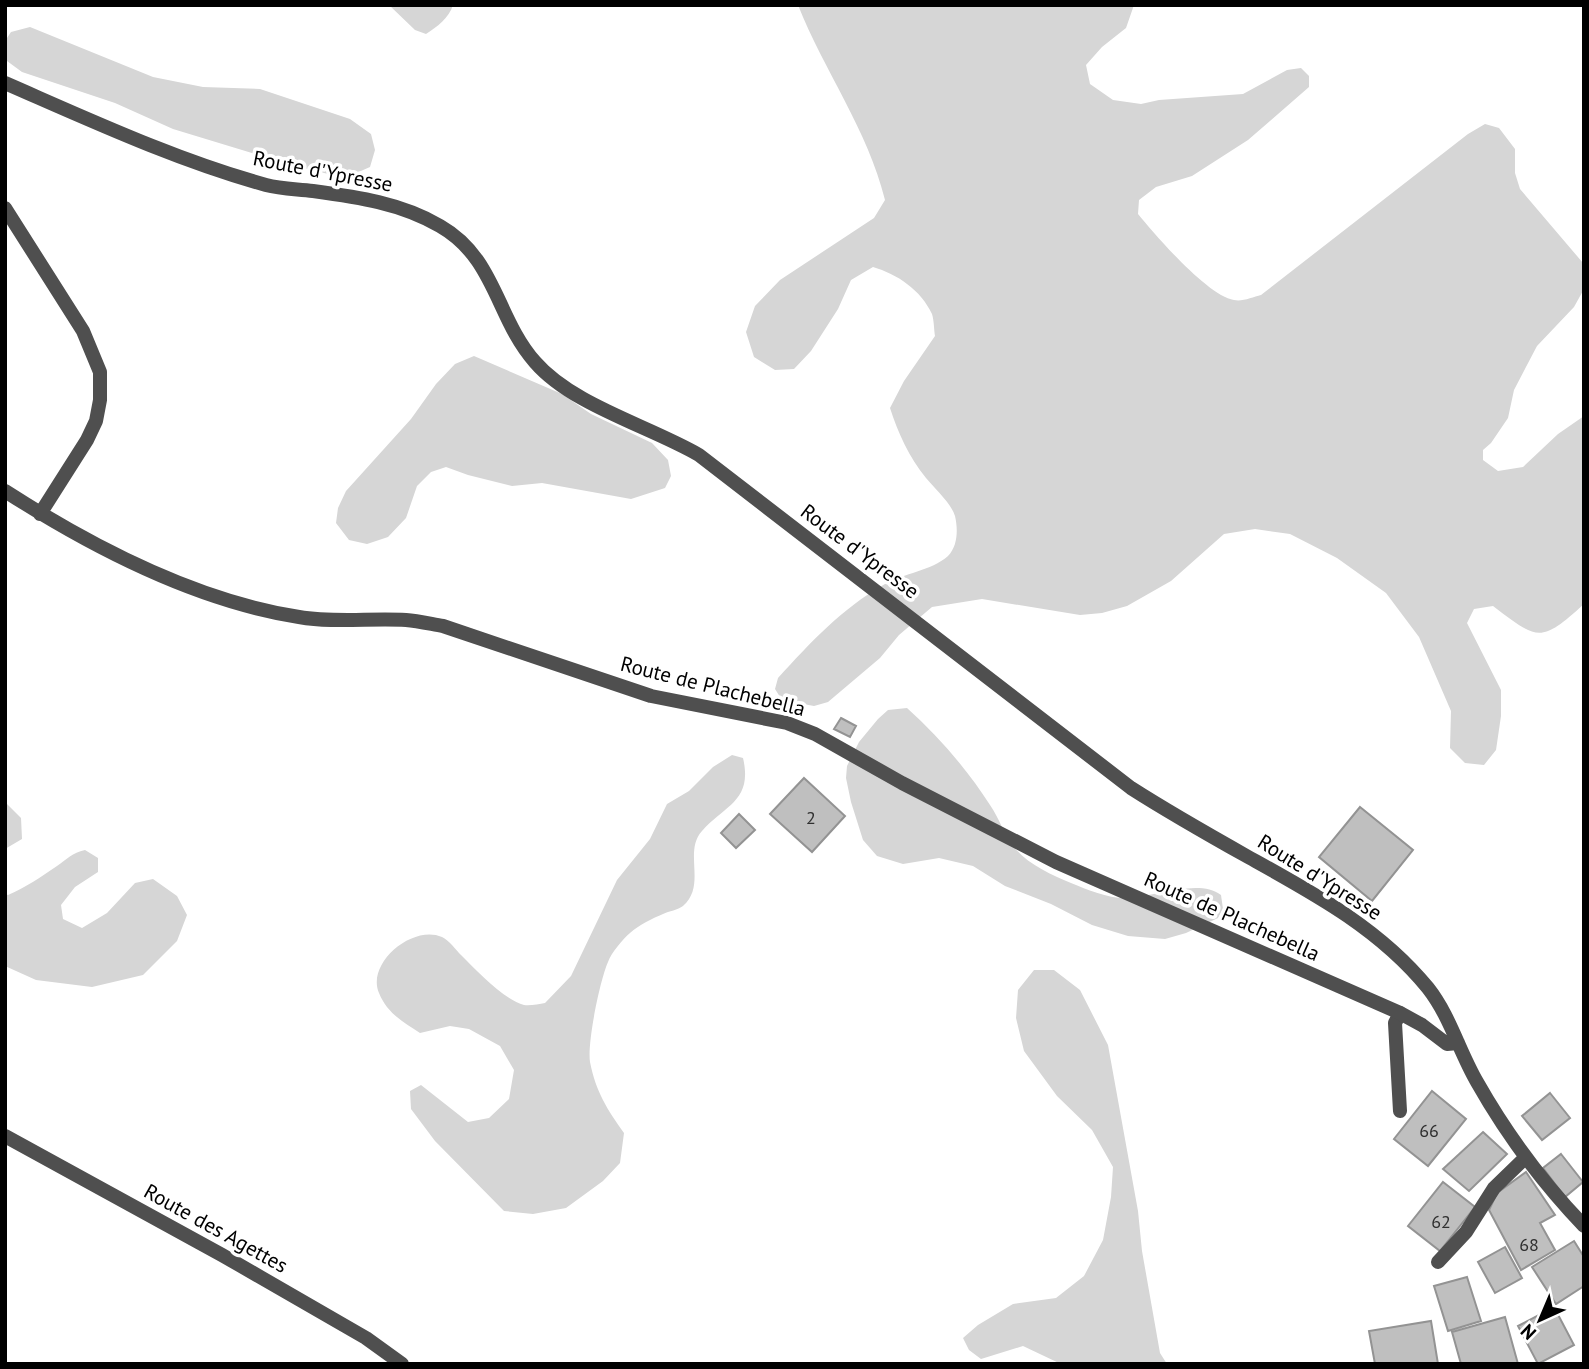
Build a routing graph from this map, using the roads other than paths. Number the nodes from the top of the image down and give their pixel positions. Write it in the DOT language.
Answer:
graph roads {
  1 [pos="5,83"];
  2 [pos="5,208"];
  3 [pos="5,491"];
  4 [pos="40,514"];
  5 [pos="1400,1013"];
  6 [pos="1458,1043"];
  7 [pos="1400,1111"];
  8 [pos="5,1136"];
  9 [pos="1525,1158"];
  10 [pos="1584,1226"];
  11 [pos="1437,1262"];
  12 [pos="402,1364"];
  1 -- 6 [label="street, Route d'Ypresse"];
  2 -- 4 [label="street"];
  3 -- 4 [label="street, Route de Plachebella"];
  4 -- 5 [label="street, Route de Plachebella"];
  5 -- 6 [label="street, Route de Plachebella"];
  5 -- 7 [label="street"];
  6 -- 9 [label="street, Route d'Ypresse"];
  8 -- 12 [label="street, Route des Agettes"];
  9 -- 10 [label="street, Route d'Ypresse"];
  9 -- 11 [label="street"];
}
